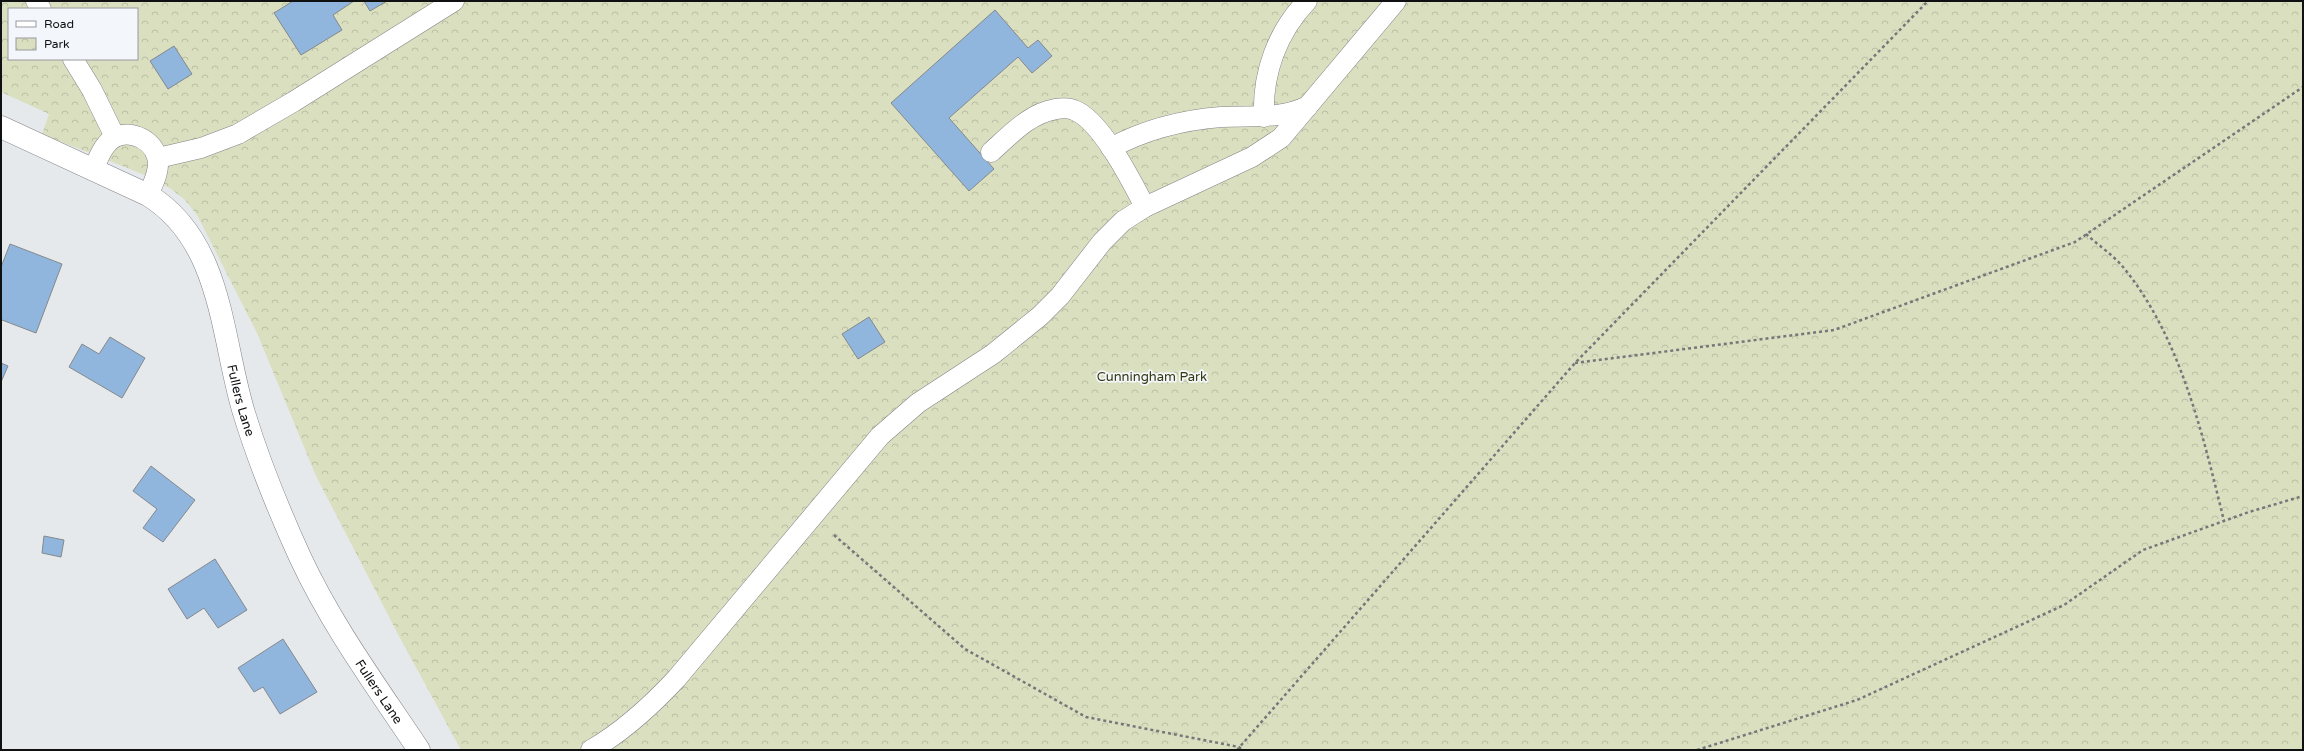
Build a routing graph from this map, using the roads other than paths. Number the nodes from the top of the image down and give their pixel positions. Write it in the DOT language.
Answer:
graph roads {
  1 [pos="454,1"];
  2 [pos="1307,1"];
  3 [pos="1396,1"];
  4 [pos="74,60"];
  5 [pos="1308,106"];
  6 [pos="1264,117"];
  7 [pos="1,127"];
  8 [pos="115,137"];
  9 [pos="1111,148"];
  10 [pos="991,152"];
  11 [pos="158,158"];
  12 [pos="93,170"];
  13 [pos="148,195"];
  14 [pos="1145,207"];
  15 [pos="419,750"];
  16 [pos="591,750"];
  1 -- 11 [label="lane"];
  2 -- 6 [label="lane"];
  3 -- 5 [label="lane"];
  4 -- 8 [label="lane"];
  5 -- 6 [label="lane"];
  5 -- 14 [label="lane"];
  6 -- 9 [label="lane"];
  7 -- 12 [label="street, Fullers Lane"];
  8 -- 11 [label="lane"];
  8 -- 12 [label="lane"];
  9 -- 10 [label="lane"];
  9 -- 14 [label="lane"];
  11 -- 13 [label="lane"];
  12 -- 13 [label="street, Fullers Lane"];
  13 -- 15 [label="street, Fullers Lane"];
  14 -- 16 [label="lane"];
}
